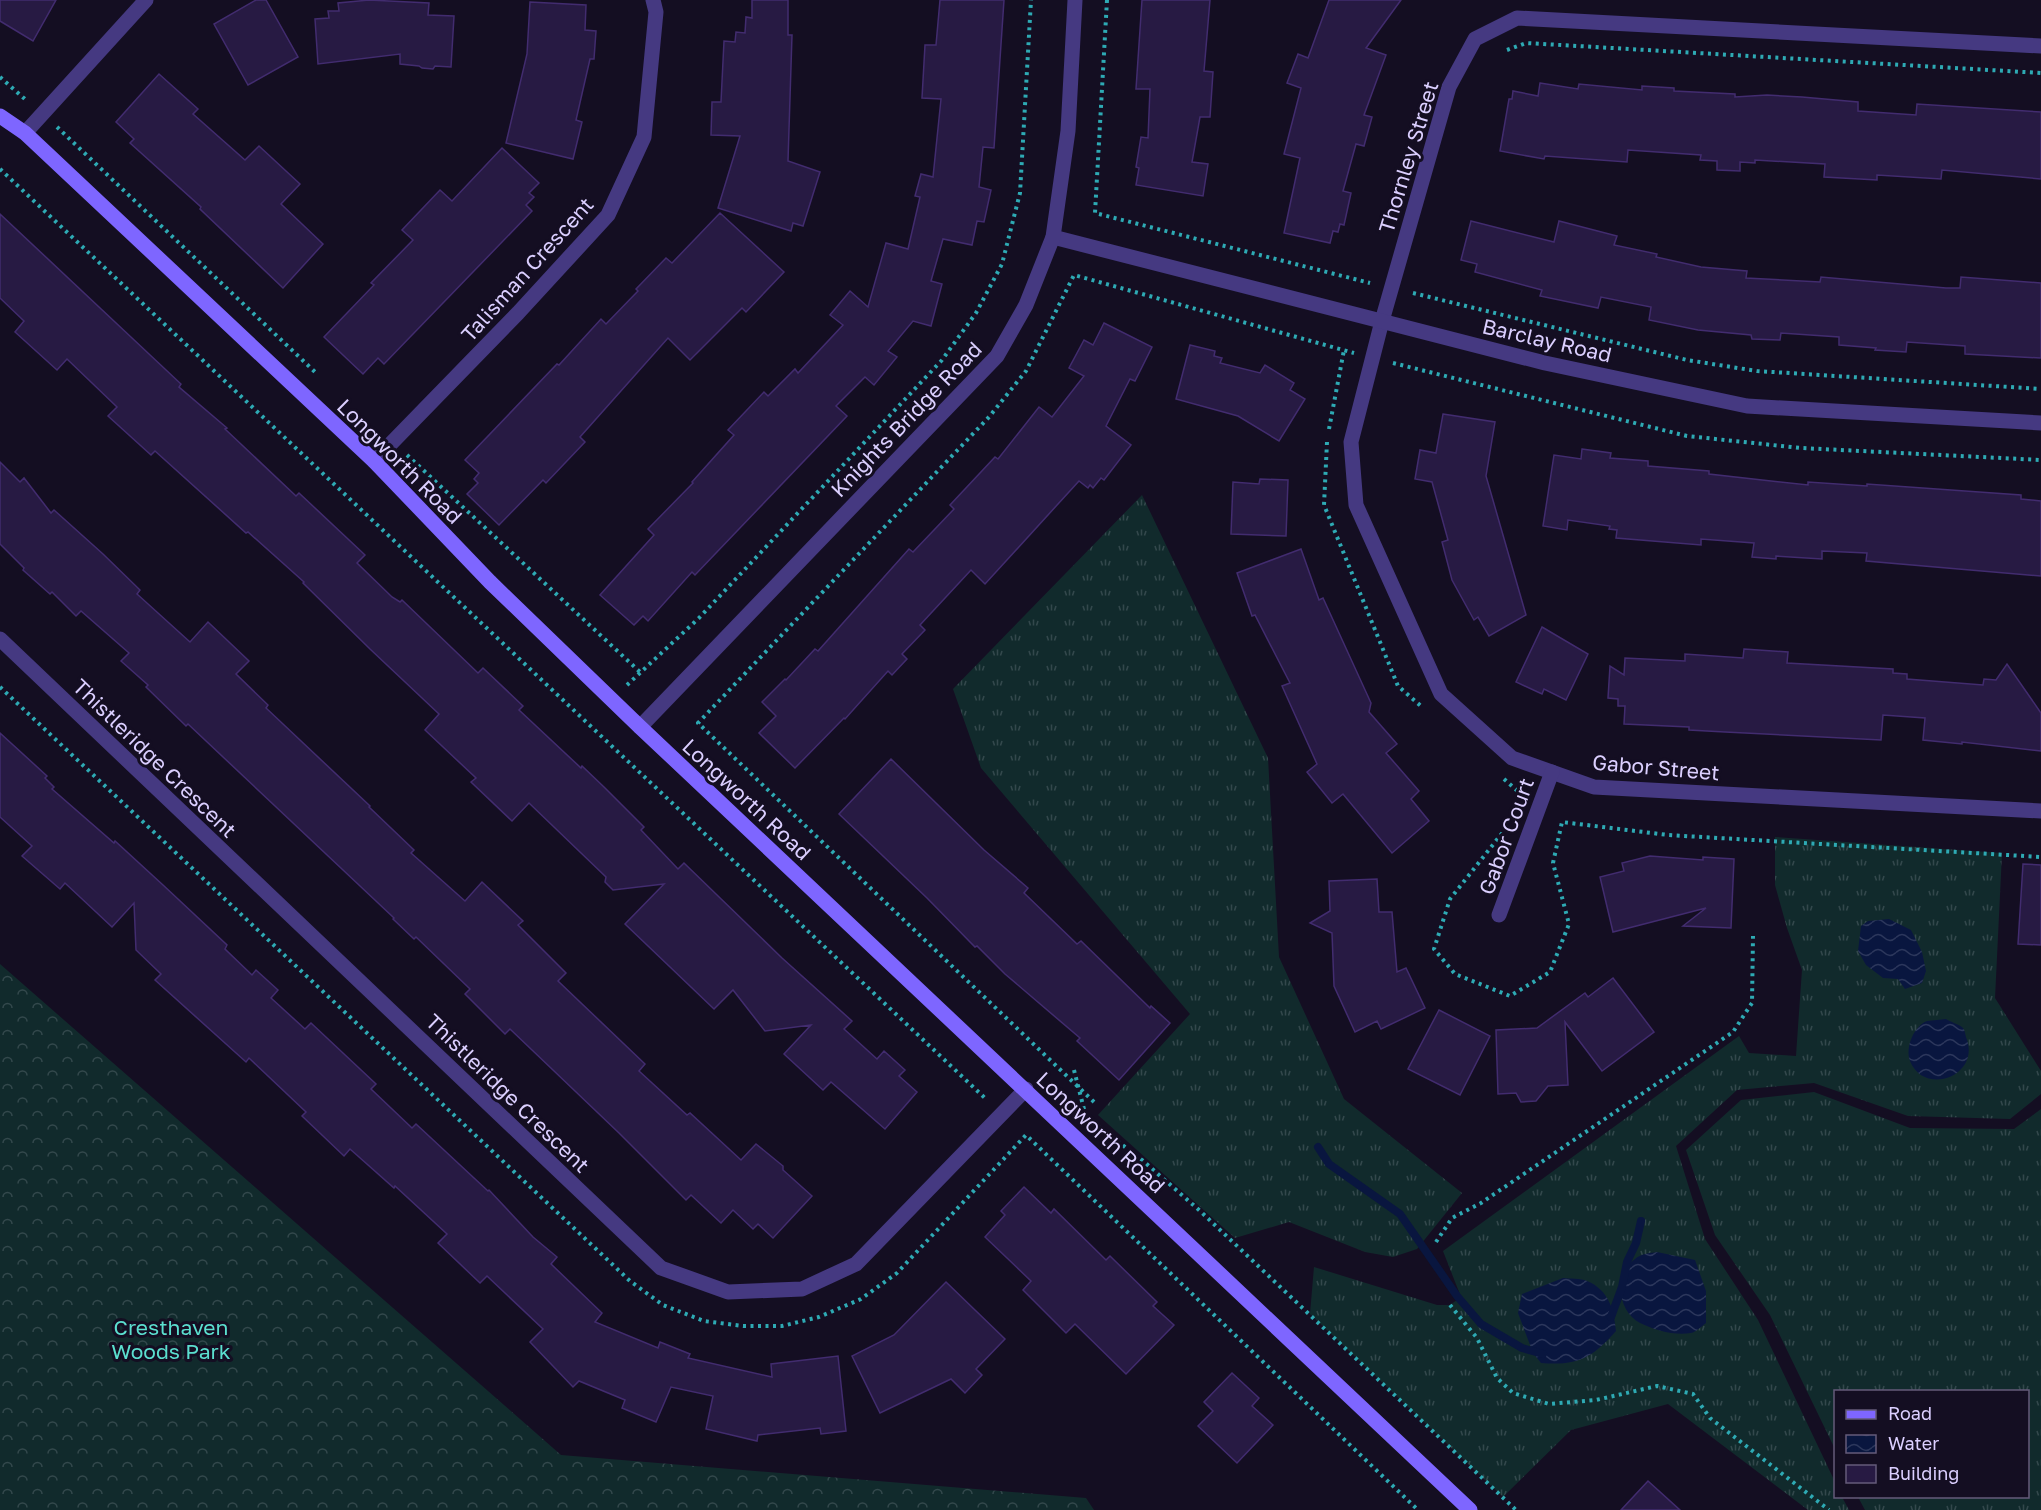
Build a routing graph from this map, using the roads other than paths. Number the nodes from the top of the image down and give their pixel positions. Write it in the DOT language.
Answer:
graph roads {
  1 [pos="146,0"];
  2 [pos="653,0"];
  3 [pos="1074,0"];
  4 [pos="2041,46"];
  5 [pos="0,116"];
  6 [pos="25,133"];
  7 [pos="1053,237"];
  8 [pos="1382,321"];
  9 [pos="2041,423"];
  10 [pos="374,461"];
  11 [pos="0,639"];
  12 [pos="640,728"];
  13 [pos="1552,772"];
  14 [pos="2041,811"];
  15 [pos="1499,915"];
  16 [pos="1026,1089"];
  17 [pos="1470,1510"];
  1 -- 6 [label="street"];
  2 -- 10 [label="street, Talisman Crescent"];
  3 -- 7 [label="street, Knights Bridge Road"];
  4 -- 8 [label="street, Thornley Street"];
  5 -- 6 [label="street, Longworth Road"];
  6 -- 10 [label="street, Longworth Road"];
  7 -- 8 [label="street, Barclay Road"];
  7 -- 12 [label="street, Knights Bridge Road"];
  8 -- 9 [label="street, Barclay Road"];
  8 -- 13 [label="street, Gabor Street"];
  10 -- 12 [label="street, Longworth Road"];
  11 -- 16 [label="street, Thistleridge Crescent"];
  12 -- 16 [label="street, Longworth Road"];
  13 -- 14 [label="street, Gabor Street"];
  13 -- 15 [label="street, Gabor Court"];
  16 -- 17 [label="street, Longworth Road"];
}
